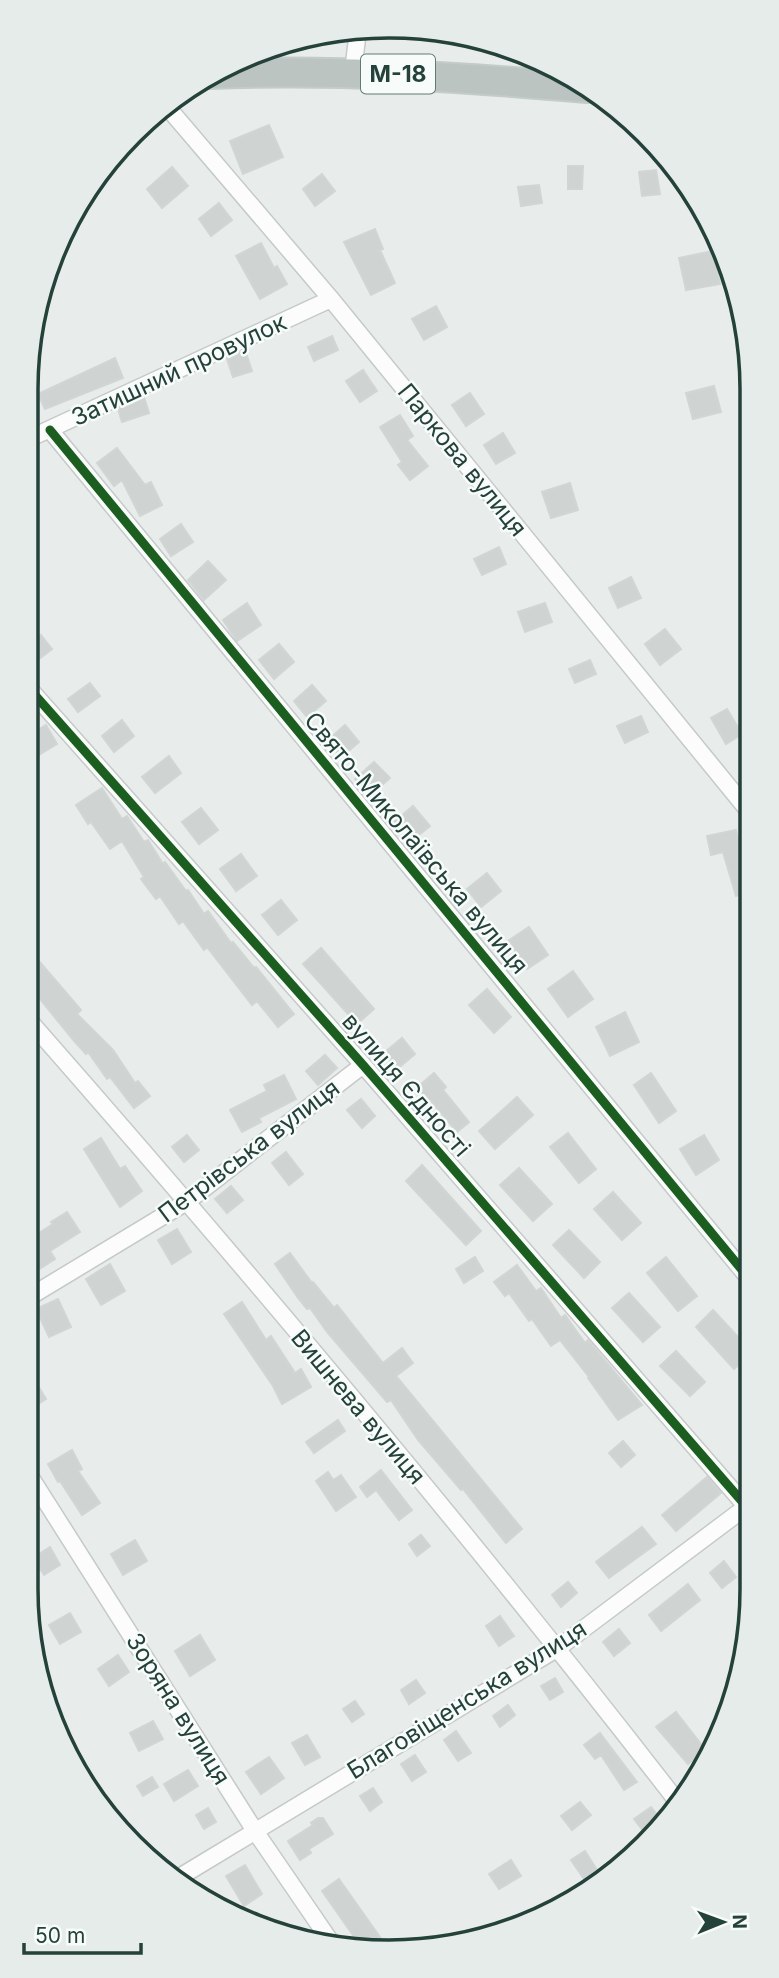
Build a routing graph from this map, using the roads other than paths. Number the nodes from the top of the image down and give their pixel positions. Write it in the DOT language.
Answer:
graph roads {
  1 [pos="357,40"];
  2 [pos="353,72"];
  3 [pos="237,74"];
  4 [pos="565,86"];
  5 [pos="173,114"];
  6 [pos="331,299"];
  7 [pos="50,430"];
  8 [pos="38,435"];
  9 [pos="38,711"];
  10 [pos="741,802"];
  11 [pos="38,1031"];
  12 [pos="363,1065"];
  13 [pos="188,1201"];
  14 [pos="741,1269"];
  15 [pos="38,1293"];
  16 [pos="38,1488"];
  17 [pos="741,1496"];
  18 [pos="741,1513"];
  19 [pos="558,1648"];
  20 [pos="673,1796"];
  21 [pos="255,1831"];
  22 [pos="185,1874"];
  23 [pos="324,1933"];
  1 -- 2 [label="street"];
  2 -- 3 [label="highway, М-18"];
  2 -- 4 [label="highway, М-18"];
  5 -- 6 [label="street, Паркова вулиця"];
  6 -- 7 [label="street, Затишний провулок"];
  6 -- 10 [label="street, Паркова вулиця"];
  7 -- 8 [label="street, Затишний провулок"];
  7 -- 14 [label="street, Свято-Миколаївська вулиця"];
  9 -- 12 [label="street, вулиця Єдності"];
  11 -- 13 [label="street, Вишнева вулиця"];
  12 -- 13 [label="street, Петрівська вулиця"];
  12 -- 17 [label="street, вулиця Єдності"];
  13 -- 15 [label="street, Петрівська вулиця"];
  13 -- 19 [label="street, Вишнева вулиця"];
  16 -- 21 [label="street, Зоряна вулиця"];
  18 -- 19 [label="street, Благовіщенська вулиця"];
  19 -- 20 [label="street, Вишнева вулиця"];
  19 -- 21 [label="street, Благовіщенська вулиця"];
  21 -- 22 [label="street, Благовіщенська вулиця"];
  21 -- 23 [label="street, Зоряна вулиця"];
}
